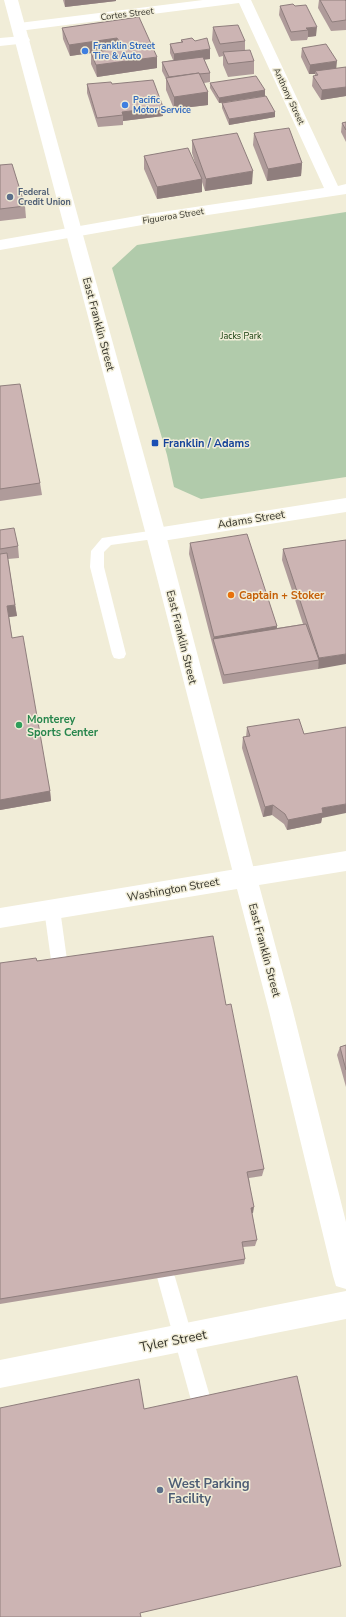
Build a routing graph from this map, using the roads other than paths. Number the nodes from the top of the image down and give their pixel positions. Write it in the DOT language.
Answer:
graph roads {
  1 [pos="11,0"];
  2 [pos="235,0"];
  3 [pos="244,0"];
  4 [pos="21,33"];
  5 [pos="0,42"];
  6 [pos="340,190"];
  7 [pos="74,232"];
  8 [pos="0,245"];
  9 [pos="346,505"];
  10 [pos="156,534"];
  11 [pos="119,654"];
  12 [pos="346,860"];
  13 [pos="245,876"];
  14 [pos="52,909"];
  15 [pos="0,918"];
  16 [pos="60,967"];
  17 [pos="346,1276"];
  18 [pos="166,1277"];
  19 [pos="346,1305"];
  20 [pos="0,1374"];
  21 [pos="201,1400"];
  1 -- 4 [label="street, East Franklin Street"];
  2 -- 4 [label="street, Cortes Street"];
  3 -- 6 [label="street, Anthony Street"];
  4 -- 5 [label="street, Cortes Street"];
  4 -- 7 [label="street, East Franklin Street"];
  6 -- 7 [label="street, Figueroa Street"];
  7 -- 8 [label="street, Figueroa Street"];
  7 -- 10 [label="street, East Franklin Street"];
  9 -- 10 [label="street, Adams Street"];
  10 -- 11 [label="lane"];
  10 -- 13 [label="street, East Franklin Street"];
  12 -- 13 [label="street, Washington Street"];
  13 -- 14 [label="street, Washington Street"];
  13 -- 17 [label="street, East Franklin Street"];
  14 -- 15 [label="street, Washington Street"];
  14 -- 16 [label="lane"];
  18 -- 21 [label="lane"];
  19 -- 20 [label="street, Tyler Street"];
}
